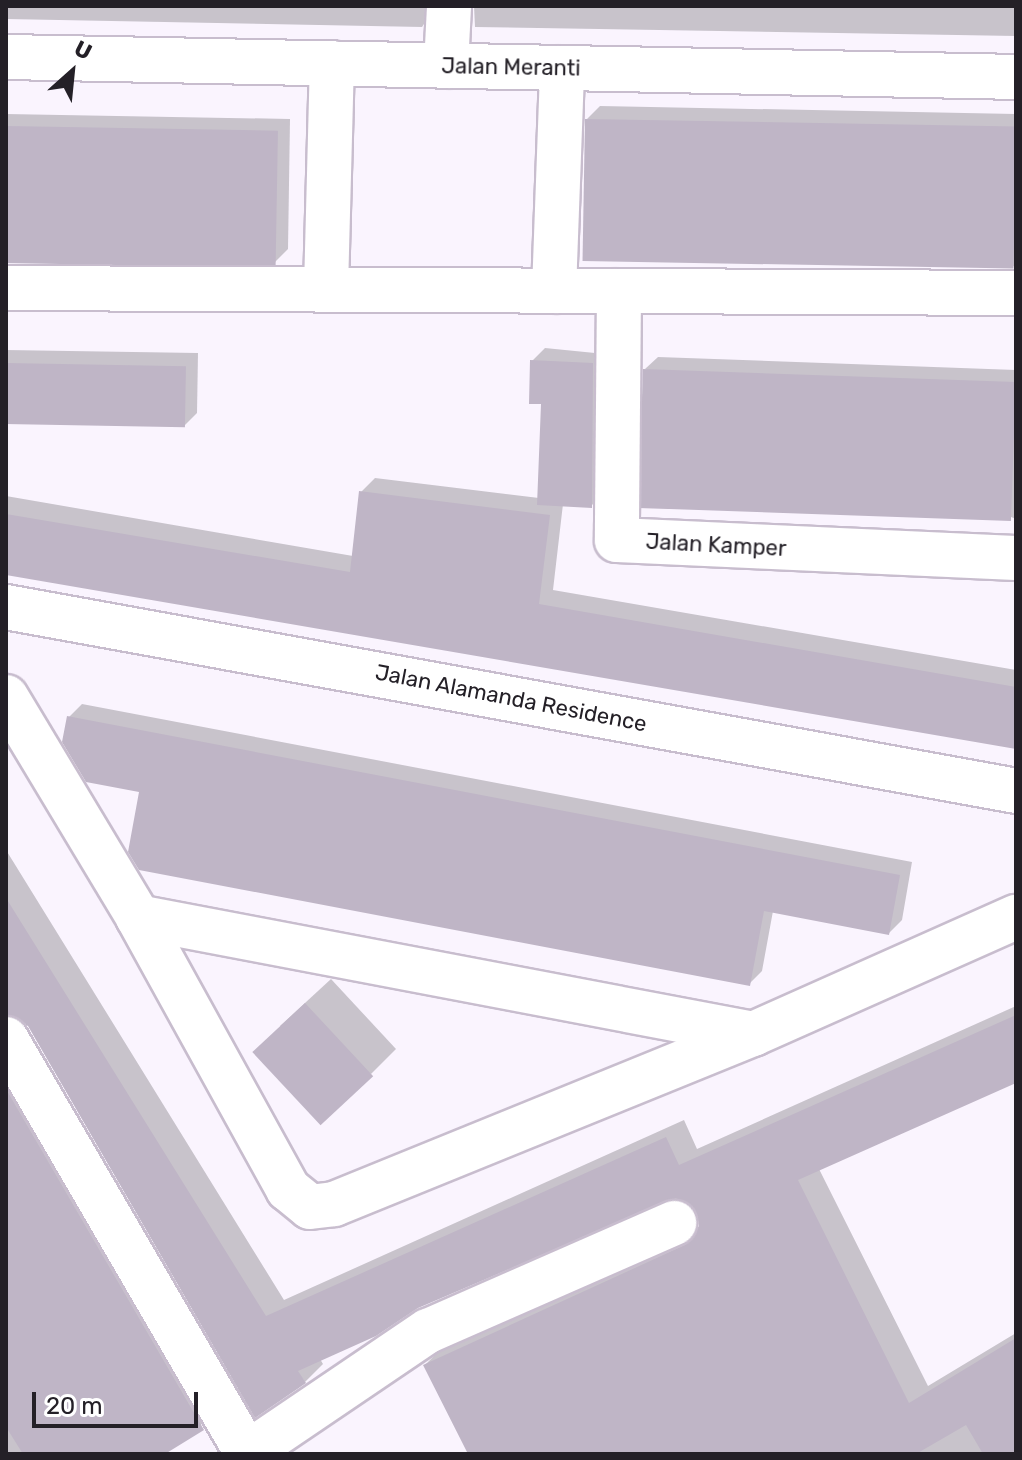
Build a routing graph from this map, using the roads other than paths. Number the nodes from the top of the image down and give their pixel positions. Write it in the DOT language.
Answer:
graph roads {
  1 [pos="449,6"];
  2 [pos="6,57"];
  3 [pos="332,63"];
  4 [pos="446,66"];
  5 [pos="562,68"];
  6 [pos="1016,77"];
  7 [pos="6,288"];
  8 [pos="326,289"];
  9 [pos="554,291"];
  10 [pos="619,291"];
  11 [pos="1016,293"];
  12 [pos="1016,558"];
  13 [pos="6,607"];
  14 [pos="6,697"];
  15 [pos="1016,791"];
  16 [pos="138,917"];
  17 [pos="1016,917"];
  18 [pos="753,1034"];
  19 [pos="6,1039"];
  20 [pos="674,1223"];
  21 [pos="247,1454"];
  1 -- 4 [label="street"];
  2 -- 3 [label="street, Jalan Meranti"];
  3 -- 4 [label="street, Jalan Meranti"];
  3 -- 8 [label="street"];
  4 -- 5 [label="street, Jalan Meranti"];
  5 -- 6 [label="street, Jalan Meranti"];
  5 -- 9 [label="street"];
  7 -- 8 [label="street"];
  8 -- 9 [label="street"];
  9 -- 10 [label="street"];
  10 -- 11 [label="street"];
  10 -- 12 [label="street, Jalan Kamper"];
  13 -- 15 [label="street, Jalan Alamanda Residence"];
  14 -- 16 [label="street"];
  16 -- 18 [label="street"];
  16 -- 18 [label="street"];
  17 -- 18 [label="street"];
  19 -- 21 [label="street"];
  20 -- 21 [label="street"];
}
